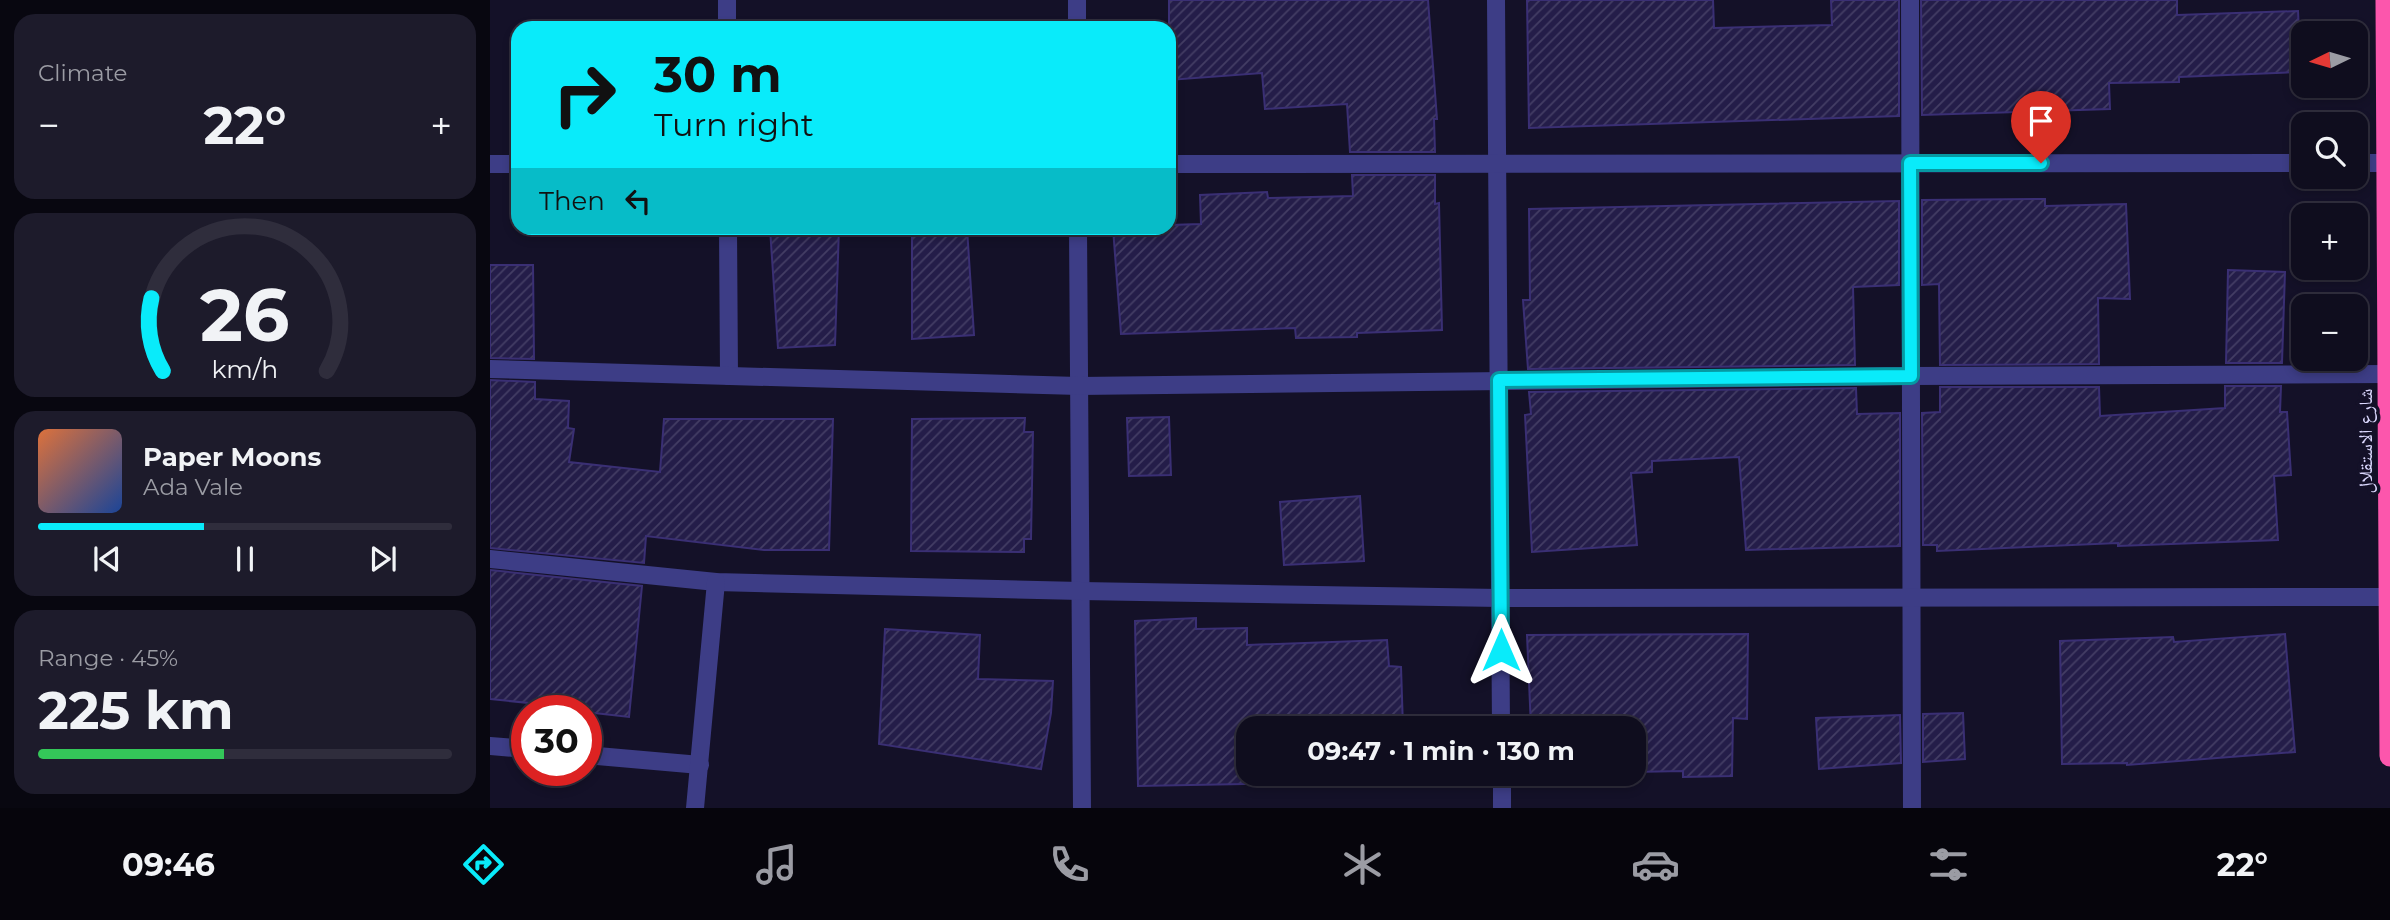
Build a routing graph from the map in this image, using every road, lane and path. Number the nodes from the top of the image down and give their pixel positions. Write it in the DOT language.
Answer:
graph roads {
  1 [pos="727,0"];
  2 [pos="1077,0"];
  3 [pos="1496,0"];
  4 [pos="1910,0"];
  5 [pos="2386,0"];
  6 [pos="727,21"];
  7 [pos="1077,21"];
  8 [pos="1176,163"];
  9 [pos="1497,163"];
  10 [pos="1910,163"];
  11 [pos="2291,163"];
  12 [pos="2368,163"];
  13 [pos="2389,163"];
  14 [pos="490,164"];
  15 [pos="511,164"];
  16 [pos="728,235"];
  17 [pos="1078,235"];
  18 [pos="490,369"];
  19 [pos="2388,374"];
  20 [pos="729,376"];
  21 [pos="1911,376"];
  22 [pos="1499,380"];
  23 [pos="1079,386"];
  24 [pos="490,559"];
  25 [pos="716,582"];
  26 [pos="1080,591"];
  27 [pos="2389,597"];
  28 [pos="1500,598"];
  29 [pos="1912,598"];
  30 [pos="1502,716"];
  31 [pos="490,746"];
  32 [pos="511,748"];
  33 [pos="602,756"];
  34 [pos="2390,756"];
  35 [pos="700,765"];
  36 [pos="1502,786"];
  37 [pos="695,808"];
  38 [pos="1082,808"];
  39 [pos="1502,808"];
  40 [pos="1912,808"];
  1 -- 6 [label="street"];
  2 -- 7 [label="street"];
  3 -- 9 [label="street"];
  4 -- 10 [label="street"];
  5 -- 13 [label="highway, شارع الاستقلال"];
  8 -- 9 [label="street"];
  9 -- 10 [label="street"];
  9 -- 22 [label="street"];
  10 -- 11 [label="street"];
  10 -- 21 [label="street"];
  12 -- 13 [label="street"];
  13 -- 19 [label="highway, شارع الاستقلال"];
  14 -- 15 [label="street"];
  16 -- 20 [label="street"];
  17 -- 23 [label="street"];
  18 -- 20 [label="street"];
  19 -- 21 [label="street"];
  19 -- 27 [label="highway, شارع الاستقلال"];
  20 -- 23 [label="street"];
  21 -- 22 [label="street"];
  21 -- 29 [label="street"];
  22 -- 23 [label="street"];
  22 -- 28 [label="street"];
  23 -- 26 [label="street"];
  24 -- 25 [label="street"];
  25 -- 26 [label="street"];
  25 -- 35 [label="street"];
  26 -- 28 [label="street"];
  26 -- 38 [label="street"];
  27 -- 29 [label="street"];
  27 -- 34 [label="highway, شارع الاستقلال"];
  28 -- 29 [label="street"];
  28 -- 30 [label="street"];
  29 -- 40 [label="street"];
  31 -- 32 [label="street"];
  33 -- 35 [label="street"];
  35 -- 37 [label="street"];
  36 -- 39 [label="street"];
}
